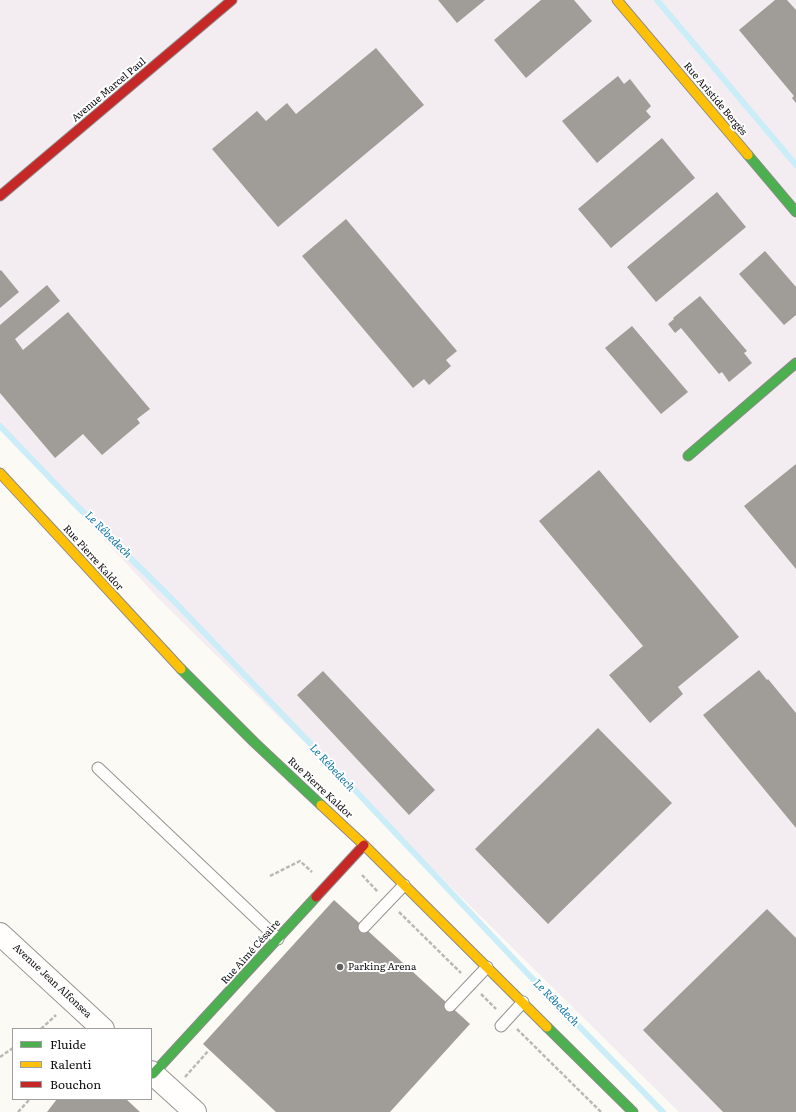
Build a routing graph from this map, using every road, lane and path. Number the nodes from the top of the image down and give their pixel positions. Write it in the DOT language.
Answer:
graph roads {
  1 [pos="232,0"];
  2 [pos="617,0"];
  3 [pos="0,196"];
  4 [pos="796,212"];
  5 [pos="796,363"];
  6 [pos="688,456"];
  7 [pos="0,473"];
  8 [pos="98,768"];
  9 [pos="364,845"];
  10 [pos="314,874"];
  11 [pos="270,876"];
  12 [pos="404,885"];
  13 [pos="364,927"];
  14 [pos="0,934"];
  15 [pos="278,939"];
  16 [pos="488,967"];
  17 [pos="523,1002"];
  18 [pos="450,1006"];
  19 [pos="56,1015"];
  20 [pos="501,1026"];
  21 [pos="41,1028"];
  22 [pos="102,1028"];
  23 [pos="12,1049"];
  24 [pos="209,1050"];
  25 [pos="0,1057"];
  26 [pos="152,1073"];
  27 [pos="184,1077"];
  28 [pos="29,1100"];
  29 [pos="18,1112"];
  30 [pos="196,1112"];
  31 [pos="633,1112"];
  1 -- 3 [label="street, Avenue Marcel Paul"];
  2 -- 4 [label="street, Rue Aristide Bergès"];
  5 -- 6 [label="street"];
  7 -- 9 [label="street, Rue Pierre Kaldor"];
  8 -- 15 [label="lane"];
  9 -- 12 [label="street, Rue Pierre Kaldor"];
  9 -- 15 [label="street, Rue Aimé Césaire"];
  10 -- 11 [label="path"];
  12 -- 13 [label="lane"];
  12 -- 16 [label="street, Rue Pierre Kaldor"];
  14 -- 22 [label="street, Avenue Jean Alfonsea"];
  15 -- 26 [label="street, Rue Aimé Césaire"];
  16 -- 17 [label="street, Rue Pierre Kaldor"];
  16 -- 18 [label="lane"];
  17 -- 20 [label="lane"];
  17 -- 31 [label="street, Rue Pierre Kaldor"];
  19 -- 21 [label="path"];
  23 -- 25 [label="path"];
  24 -- 27 [label="path"];
  26 -- 30 [label="street"];
  28 -- 29 [label="path"];
}
